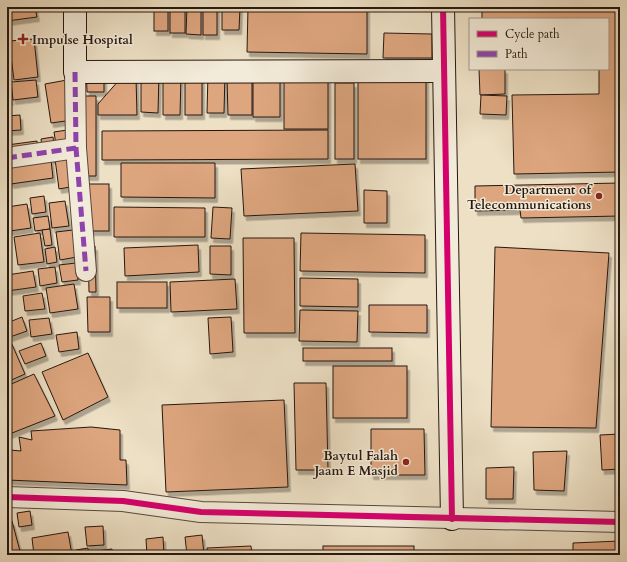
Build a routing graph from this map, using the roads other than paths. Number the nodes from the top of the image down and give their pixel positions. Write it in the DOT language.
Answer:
graph roads {
  1 [pos="75,7"];
  2 [pos="443,7"];
  3 [pos="443,71"];
  4 [pos="75,72"];
  5 [pos="76,148"];
  6 [pos="7,158"];
  7 [pos="86,271"];
  8 [pos="7,497"];
  9 [pos="452,519"];
  10 [pos="620,522"];
  1 -- 4 [label="street"];
  2 -- 3 [label="street"];
  3 -- 4 [label="street"];
  3 -- 9 [label="street"];
  4 -- 5 [label="street"];
  5 -- 6 [label="street"];
  5 -- 7 [label="street"];
  8 -- 9 [label="street"];
  9 -- 10 [label="street"];
}
